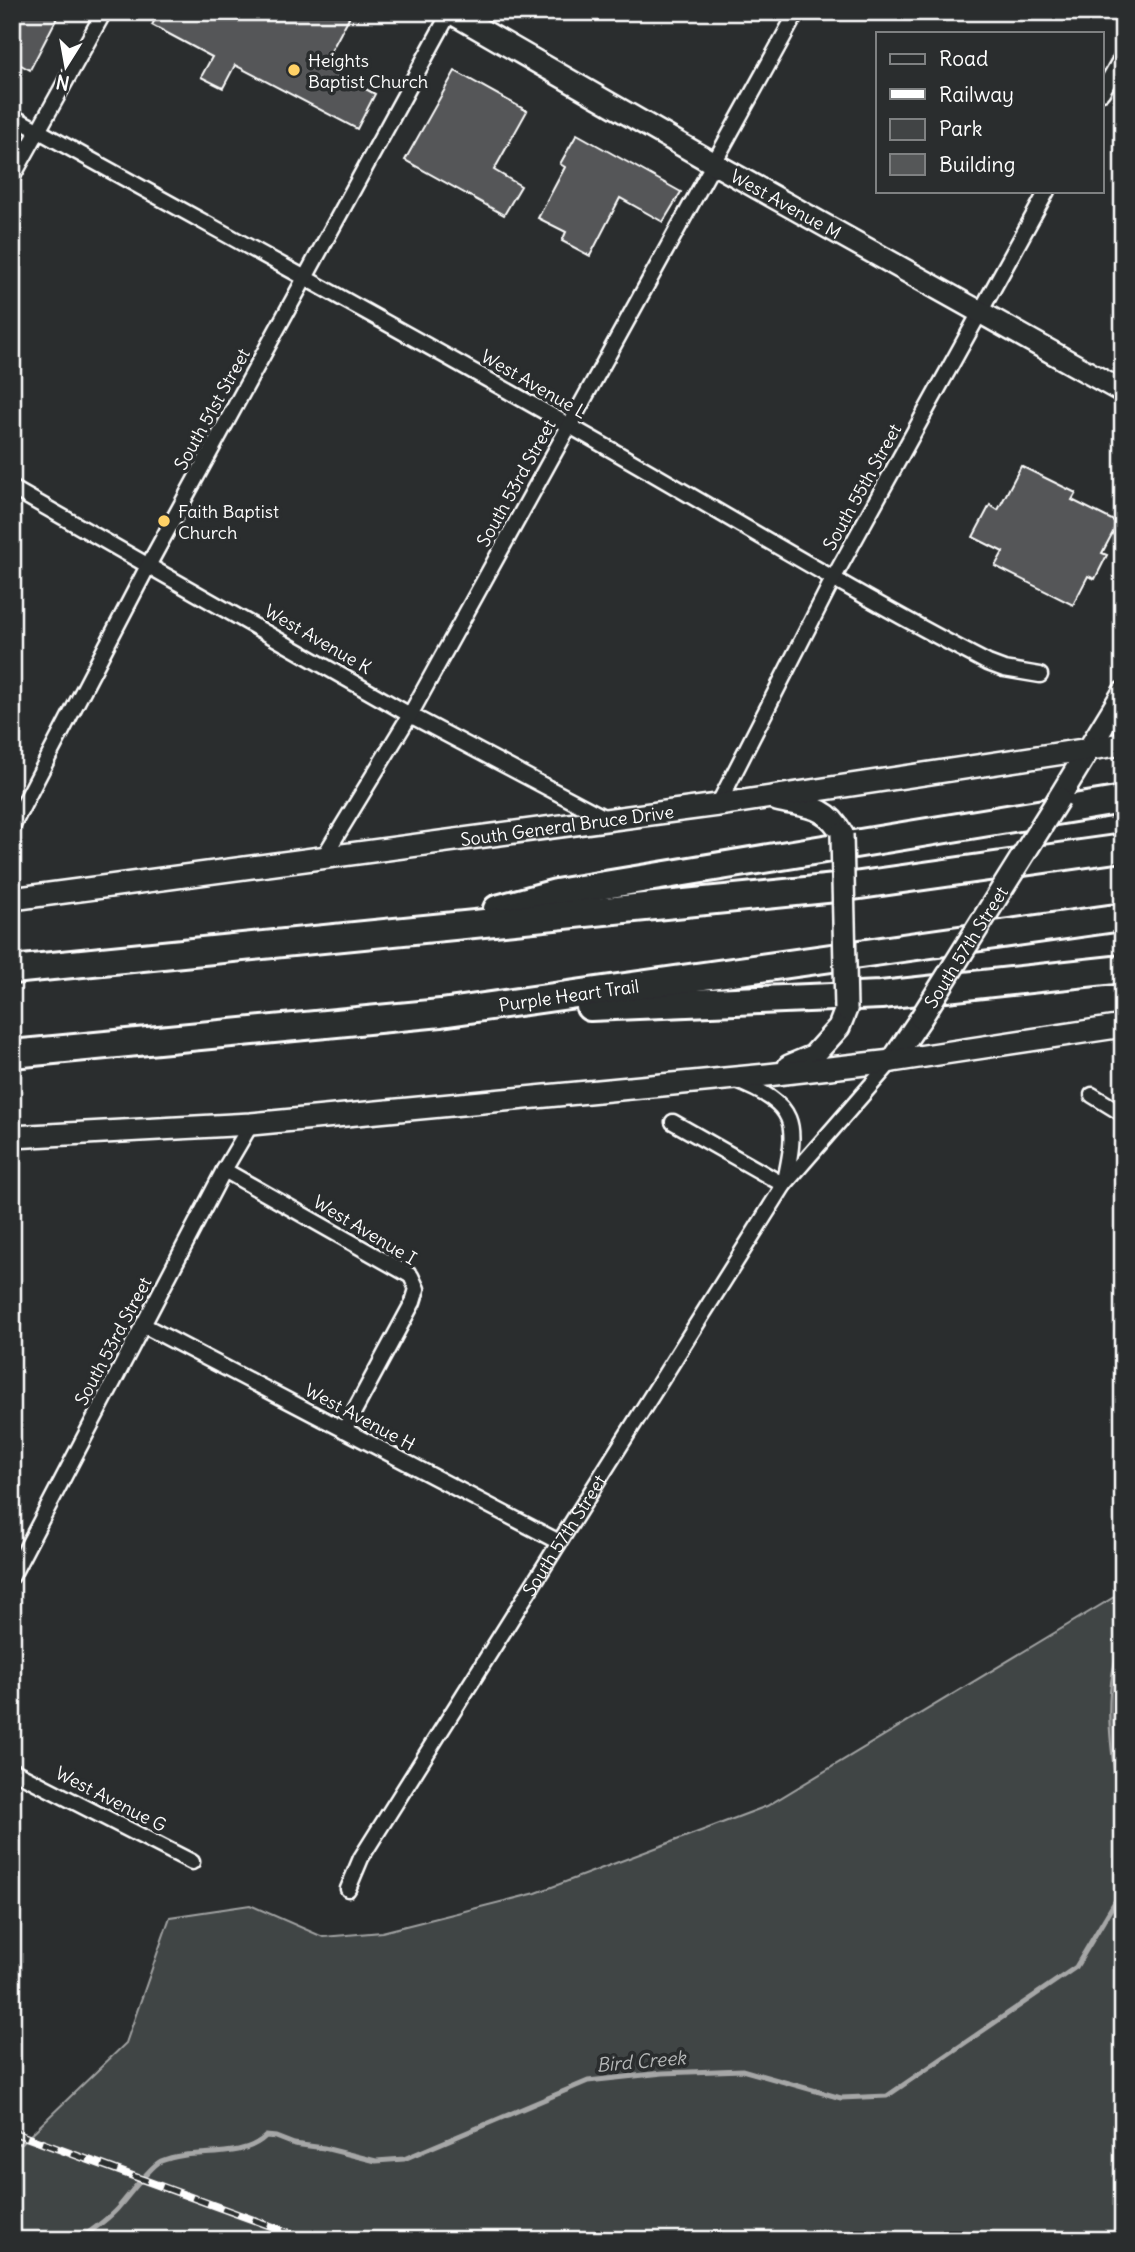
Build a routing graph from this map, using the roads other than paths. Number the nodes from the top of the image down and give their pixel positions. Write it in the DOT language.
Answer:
graph roads {
  1 [pos="104,12"];
  2 [pos="450,12"];
  3 [pos="797,12"];
  4 [pos="1123,55"];
  5 [pos="1104,88"];
  6 [pos="12,116"];
  7 [pos="38,131"];
  8 [pos="713,163"];
  9 [pos="12,178"];
  10 [pos="1046,192"];
  11 [pos="307,277"];
  12 [pos="980,312"];
  13 [pos="1123,392"];
  14 [pos="569,426"];
  15 [pos="12,488"];
  16 [pos="149,564"];
  17 [pos="834,579"];
  18 [pos="1040,675"];
  19 [pos="1123,693"];
  20 [pos="410,715"];
  21 [pos="1123,744"];
  22 [pos="1090,748"];
  23 [pos="766,798"];
  24 [pos="1123,800"];
  25 [pos="718,805"];
  26 [pos="607,819"];
  27 [pos="12,827"];
  28 [pos="1123,848"];
  29 [pos="323,858"];
  30 [pos="12,899"];
  31 [pos="1123,917"];
  32 [pos="425,929"];
  33 [pos="1123,969"];
  34 [pos="12,970"];
  35 [pos="441,1013"];
  36 [pos="1123,1026"];
  37 [pos="12,1054"];
  38 [pos="892,1061"];
  39 [pos="767,1075"];
  40 [pos="727,1077"];
  41 [pos="1092,1095"];
  42 [pos="1123,1114"];
  43 [pos="673,1122"];
  44 [pos="251,1124"];
  45 [pos="12,1138"];
  46 [pos="224,1170"];
  47 [pos="784,1185"];
  48 [pos="143,1325"];
  49 [pos="344,1430"];
  50 [pos="559,1542"];
  51 [pos="12,1576"];
  52 [pos="12,1770"];
  53 [pos="192,1862"];
  54 [pos="348,1889"];
  1 -- 7 [label="street"];
  2 -- 8 [label="main road, West Avenue M"];
  2 -- 11 [label="street, South 51st Street"];
  3 -- 8 [label="street, South 53rd Street"];
  4 -- 5 [label="street"];
  6 -- 7 [label="street, West Avenue L"];
  7 -- 9 [label="street"];
  7 -- 11 [label="street, West Avenue L"];
  8 -- 12 [label="main road, West Avenue M"];
  8 -- 14 [label="street, South 53rd Street"];
  10 -- 12 [label="street, South 55th Street"];
  11 -- 14 [label="street, West Avenue L"];
  11 -- 16 [label="street, South 51st Street"];
  12 -- 13 [label="main road, West Avenue M"];
  12 -- 17 [label="street, South 55th Street"];
  14 -- 17 [label="street, West Avenue L"];
  14 -- 20 [label="street, South 53rd Street"];
  15 -- 16 [label="street, West Avenue K"];
  16 -- 20 [label="street, West Avenue K"];
  16 -- 27 [label="street, South 51st Street"];
  17 -- 18 [label="street, West Avenue L"];
  17 -- 25 [label="street, South 55th Street"];
  19 -- 22 [label="main road, South 57th Street"];
  20 -- 26 [label="street, West Avenue K"];
  20 -- 29 [label="street, South 53rd Street"];
  21 -- 22 [label="main road, South General Bruce Drive"];
  22 -- 23 [label="main road, South General Bruce Drive"];
  22 -- 38 [label="main road, South 57th Street, bridge"];
  23 -- 25 [label="main road, South General Bruce Drive"];
  23 -- 39 [label="main road, bridge"];
  24 -- 32 [label="highway"];
  25 -- 26 [label="main road, South General Bruce Drive"];
  26 -- 29 [label="main road, South General Bruce Drive"];
  28 -- 32 [label="highway"];
  29 -- 30 [label="main road, South General Bruce Drive"];
  31 -- 35 [label="highway, Purple Heart Trail"];
  32 -- 34 [label="highway"];
  33 -- 35 [label="highway"];
  35 -- 37 [label="highway, Purple Heart Trail"];
  36 -- 38 [label="main road"];
  38 -- 39 [label="main road"];
  38 -- 47 [label="street, South 57th Street"];
  39 -- 40 [label="main road"];
  40 -- 44 [label="main road"];
  40 -- 47 [label="street, South 57th Street"];
  41 -- 42 [label="street"];
  43 -- 47 [label="street"];
  44 -- 45 [label="main road"];
  44 -- 46 [label="street, South 53rd Street"];
  46 -- 48 [label="street, South 53rd Street"];
  46 -- 49 [label="street, West Avenue I"];
  47 -- 50 [label="street, South 57th Street"];
  48 -- 49 [label="street, West Avenue H"];
  48 -- 51 [label="street, South 53rd Street"];
  49 -- 50 [label="street, West Avenue H"];
  50 -- 54 [label="street, South 57th Street"];
  52 -- 53 [label="street, West Avenue G"];
}
